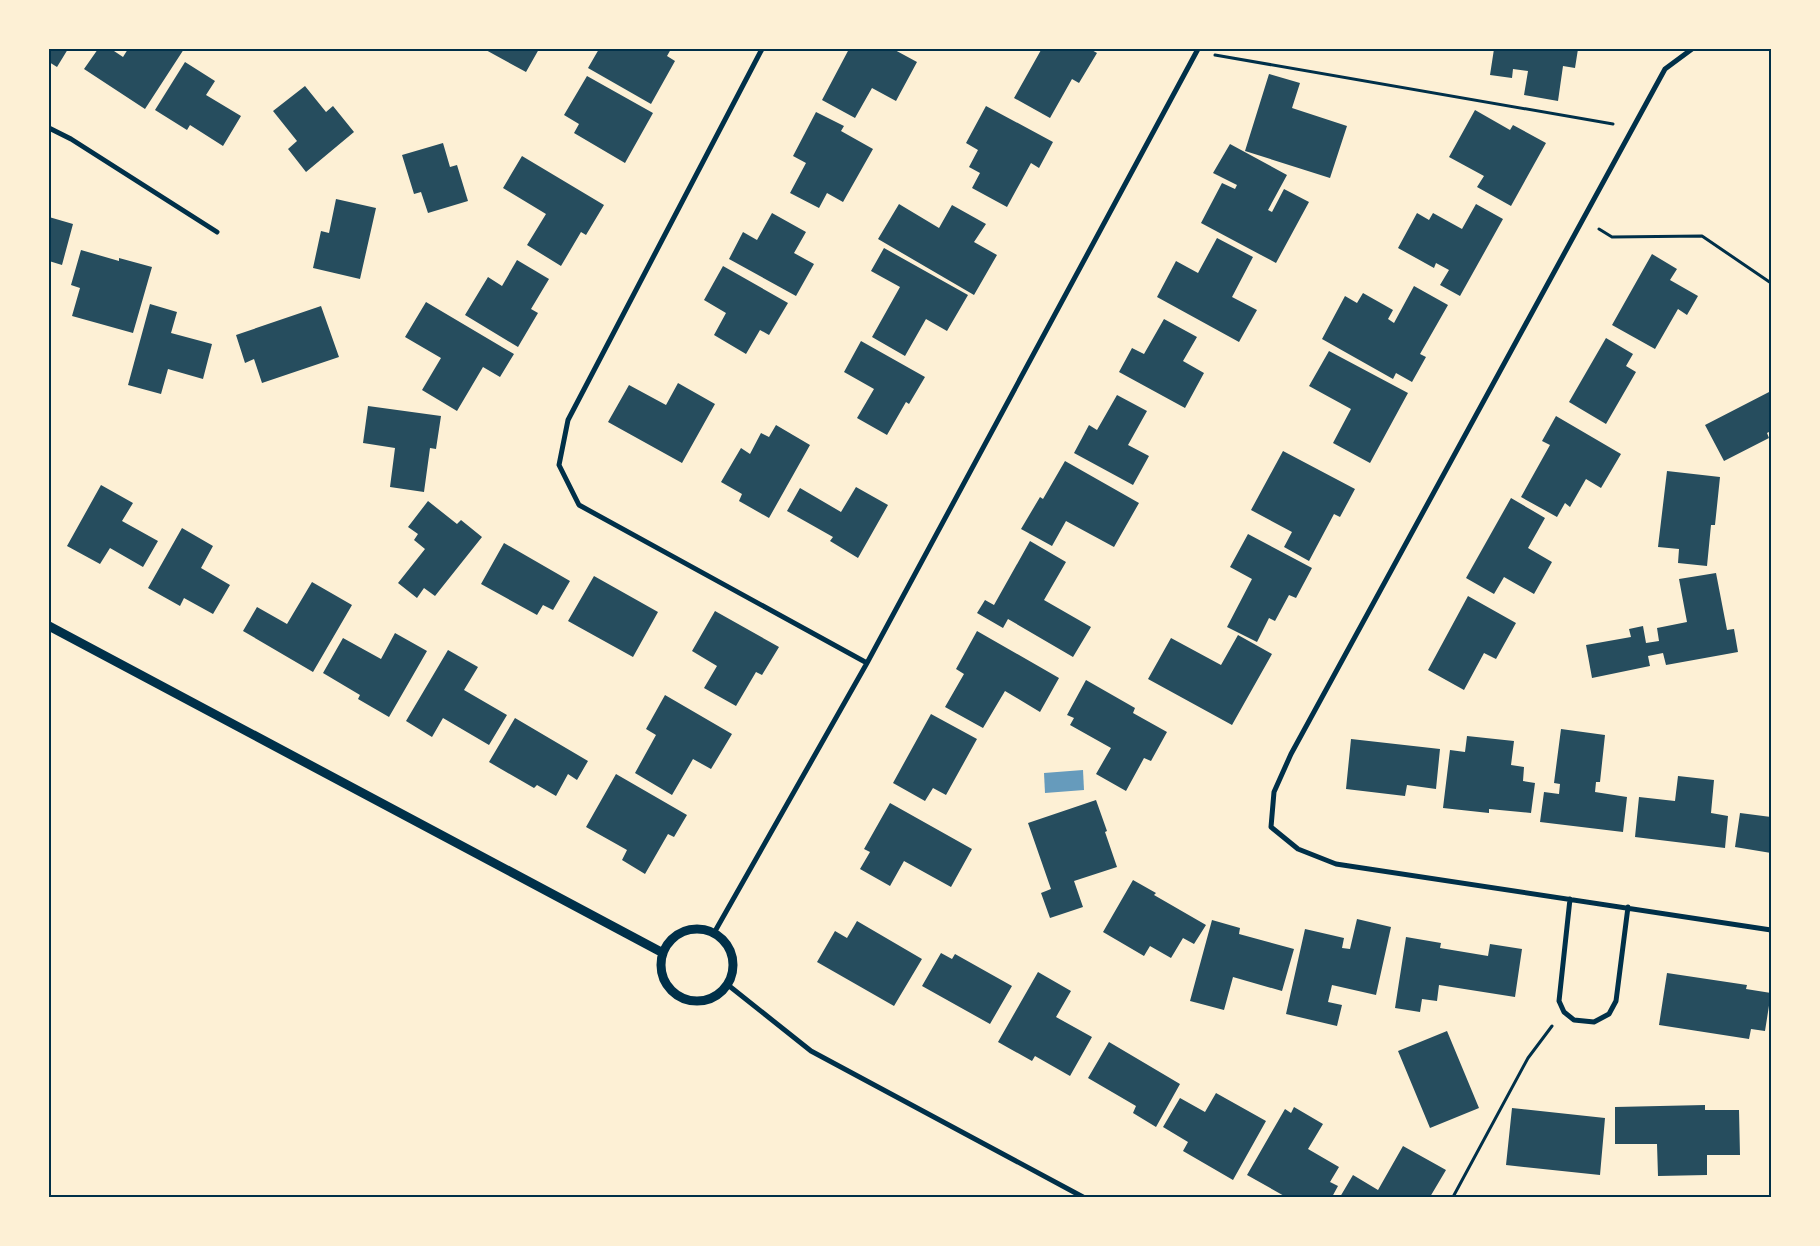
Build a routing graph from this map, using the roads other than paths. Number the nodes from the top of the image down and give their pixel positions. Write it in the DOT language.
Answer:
graph roads {
  1 [pos="762,49"];
  2 [pos="1692,49"];
  3 [pos="1197,50"];
  4 [pos="49,128"];
  5 [pos="217,232"];
  6 [pos="49,626"];
  7 [pos="867,663"];
  8 [pos="1570,899"];
  9 [pos="1628,907"];
  10 [pos="1771,930"];
  11 [pos="714,933"];
  12 [pos="663,953"];
  13 [pos="728,985"];
  14 [pos="1083,1197"];
  1 -- 7 [label="street"];
  2 -- 8 [label="street"];
  3 -- 7 [label="street"];
  4 -- 5 [label="street"];
  6 -- 12 [label="street"];
  7 -- 11 [label="street"];
  8 -- 9 [label="street"];
  8 -- 9 [label="street"];
  9 -- 10 [label="street"];
  11 -- 12 [label="street"];
  11 -- 13 [label="street"];
  12 -- 13 [label="street"];
  13 -- 14 [label="street"];
}
